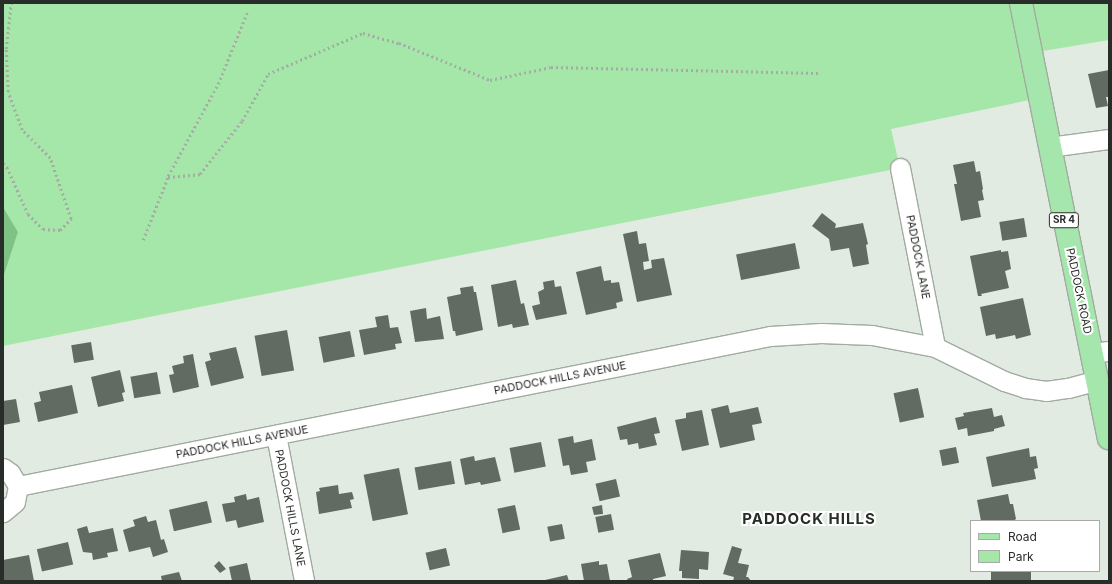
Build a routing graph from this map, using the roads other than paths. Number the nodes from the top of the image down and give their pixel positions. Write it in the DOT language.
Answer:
graph roads {
  1 [pos="1021,3"];
  2 [pos="1109,139"];
  3 [pos="1049,148"];
  4 [pos="900,168"];
  5 [pos="935,347"];
  6 [pos="1100,352"];
  7 [pos="1097,380"];
  8 [pos="276,435"];
  9 [pos="1109,438"];
  10 [pos="3,468"];
  11 [pos="18,486"];
  12 [pos="3,512"];
  13 [pos="304,581"];
  1 -- 3 [label="main road, PADDOCK ROAD / SR 4"];
  2 -- 3 [label="street"];
  3 -- 6 [label="main road, PADDOCK ROAD / SR 4"];
  4 -- 5 [label="street, PADDOCK LANE"];
  5 -- 7 [label="street, PADDOCK HILLS AVENUE"];
  5 -- 8 [label="street, PADDOCK HILLS AVENUE"];
  6 -- 7 [label="main road, PADDOCK ROAD / SR 4"];
  7 -- 9 [label="main road, PADDOCK ROAD / SR 4"];
  8 -- 11 [label="street, PADDOCK HILLS AVENUE"];
  8 -- 13 [label="street, PADDOCK HILLS LANE"];
  10 -- 11 [label="street"];
  11 -- 12 [label="street"];
}
